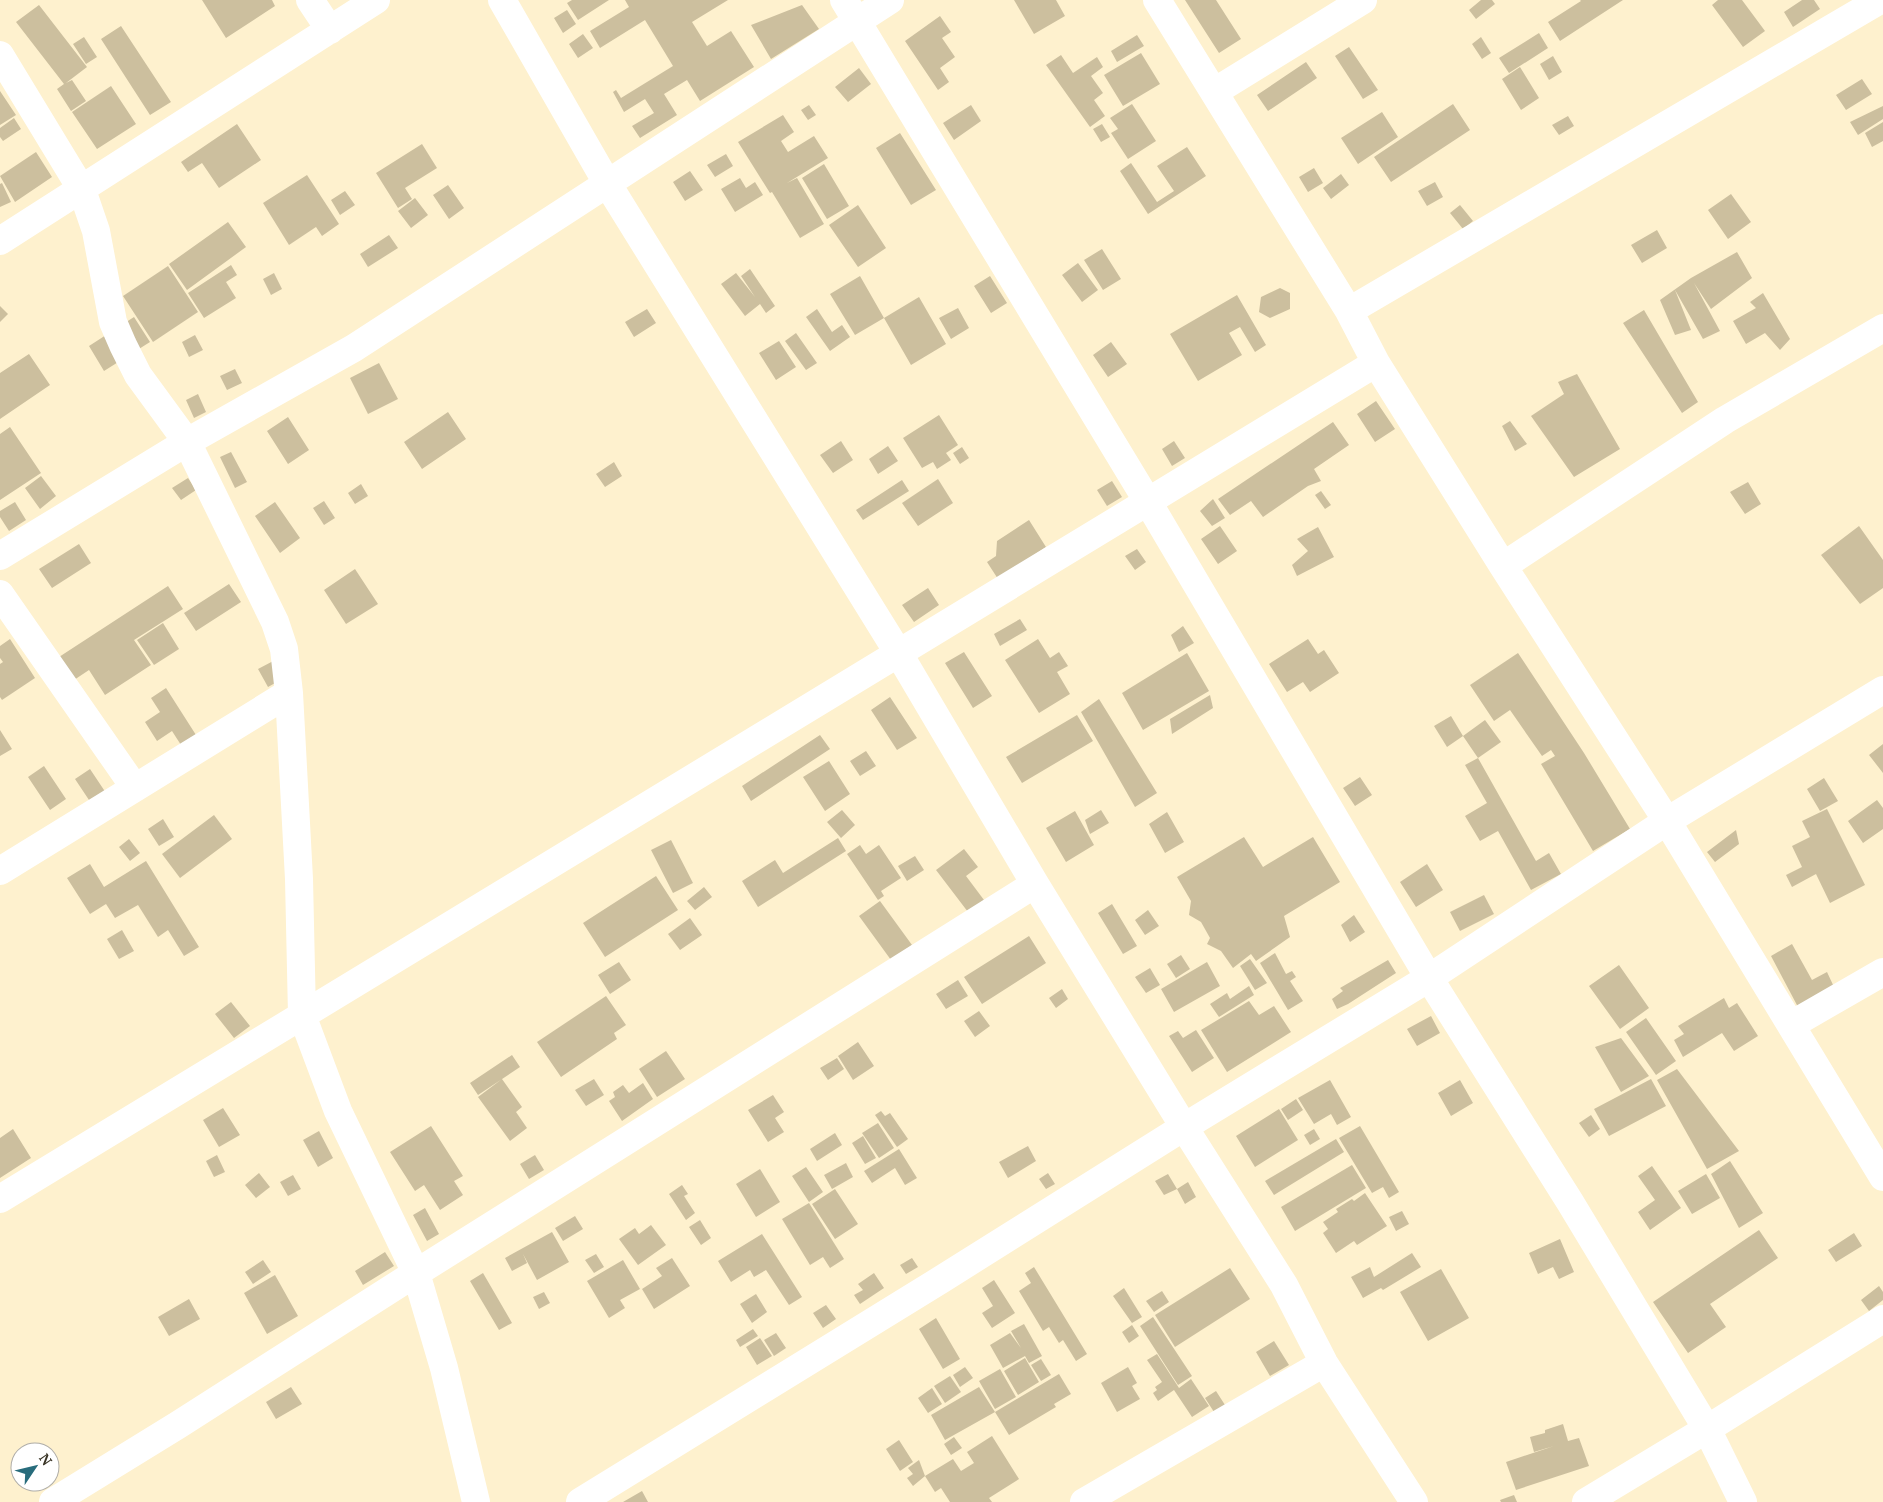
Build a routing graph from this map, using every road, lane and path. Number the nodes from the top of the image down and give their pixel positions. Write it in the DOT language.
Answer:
graph roads {
  1 [pos="310,0"];
  2 [pos="376,0"];
  3 [pos="502,0"];
  4 [pos="890,0"];
  5 [pos="1157,0"];
  6 [pos="1363,0"];
  7 [pos="1880,0"];
  8 [pos="850,11"];
  9 [pos="330,30"];
  10 [pos="0,55"];
  11 [pos="1214,92"];
  12 [pos="608,183"];
  13 [pos="82,190"];
  14 [pos="0,241"];
  15 [pos="1349,311"];
  16 [pos="1883,328"];
  17 [pos="1376,363"];
  18 [pos="187,442"];
  19 [pos="1148,502"];
  20 [pos="0,556"];
  21 [pos="1503,566"];
  22 [pos="0,594"];
  23 [pos="899,654"];
  24 [pos="1883,690"];
  25 [pos="289,693"];
  26 [pos="135,788"];
  27 [pos="1667,821"];
  28 [pos="0,871"];
  29 [pos="1035,884"];
  30 [pos="1883,972"];
  31 [pos="1430,978"];
  32 [pos="302,1015"];
  33 [pos="1791,1025"];
  34 [pos="1184,1127"];
  35 [pos="1883,1177"];
  36 [pos="0,1199"];
  37 [pos="416,1273"];
  38 [pos="1883,1319"];
  39 [pos="1324,1363"];
  40 [pos="1707,1429"];
  41 [pos="52,1502"];
  42 [pos="476,1502"];
  43 [pos="580,1502"];
  44 [pos="1084,1502"];
  45 [pos="1414,1502"];
  46 [pos="1586,1502"];
  47 [pos="1743,1502"];
  1 -- 9 [label="street"];
  2 -- 9 [label="street"];
  3 -- 12 [label="street"];
  4 -- 8 [label="street"];
  5 -- 11 [label="street"];
  6 -- 11 [label="street"];
  7 -- 15 [label="street"];
  8 -- 12 [label="street"];
  8 -- 19 [label="street"];
  9 -- 13 [label="street"];
  10 -- 13 [label="street"];
  11 -- 15 [label="street"];
  12 -- 18 [label="street"];
  12 -- 23 [label="street"];
  13 -- 14 [label="street"];
  13 -- 18 [label="street"];
  15 -- 17 [label="street"];
  16 -- 21 [label="street"];
  17 -- 19 [label="street"];
  17 -- 21 [label="street"];
  18 -- 20 [label="street"];
  18 -- 25 [label="street"];
  19 -- 23 [label="street"];
  19 -- 31 [label="street"];
  21 -- 27 [label="street"];
  22 -- 26 [label="street"];
  23 -- 29 [label="street"];
  23 -- 32 [label="street"];
  24 -- 27 [label="street"];
  25 -- 26 [label="street"];
  25 -- 32 [label="street"];
  26 -- 28 [label="street"];
  27 -- 31 [label="street"];
  27 -- 33 [label="street"];
  29 -- 34 [label="street"];
  29 -- 37 [label="street"];
  30 -- 33 [label="street"];
  31 -- 34 [label="street"];
  31 -- 40 [label="street"];
  32 -- 36 [label="street"];
  32 -- 37 [label="street"];
  33 -- 35 [label="street"];
  34 -- 39 [label="street"];
  34 -- 43 [label="street"];
  37 -- 41 [label="street"];
  37 -- 42 [label="street"];
  38 -- 40 [label="street"];
  39 -- 44 [label="street"];
  39 -- 45 [label="street"];
  40 -- 46 [label="street"];
  40 -- 47 [label="street"];
}
